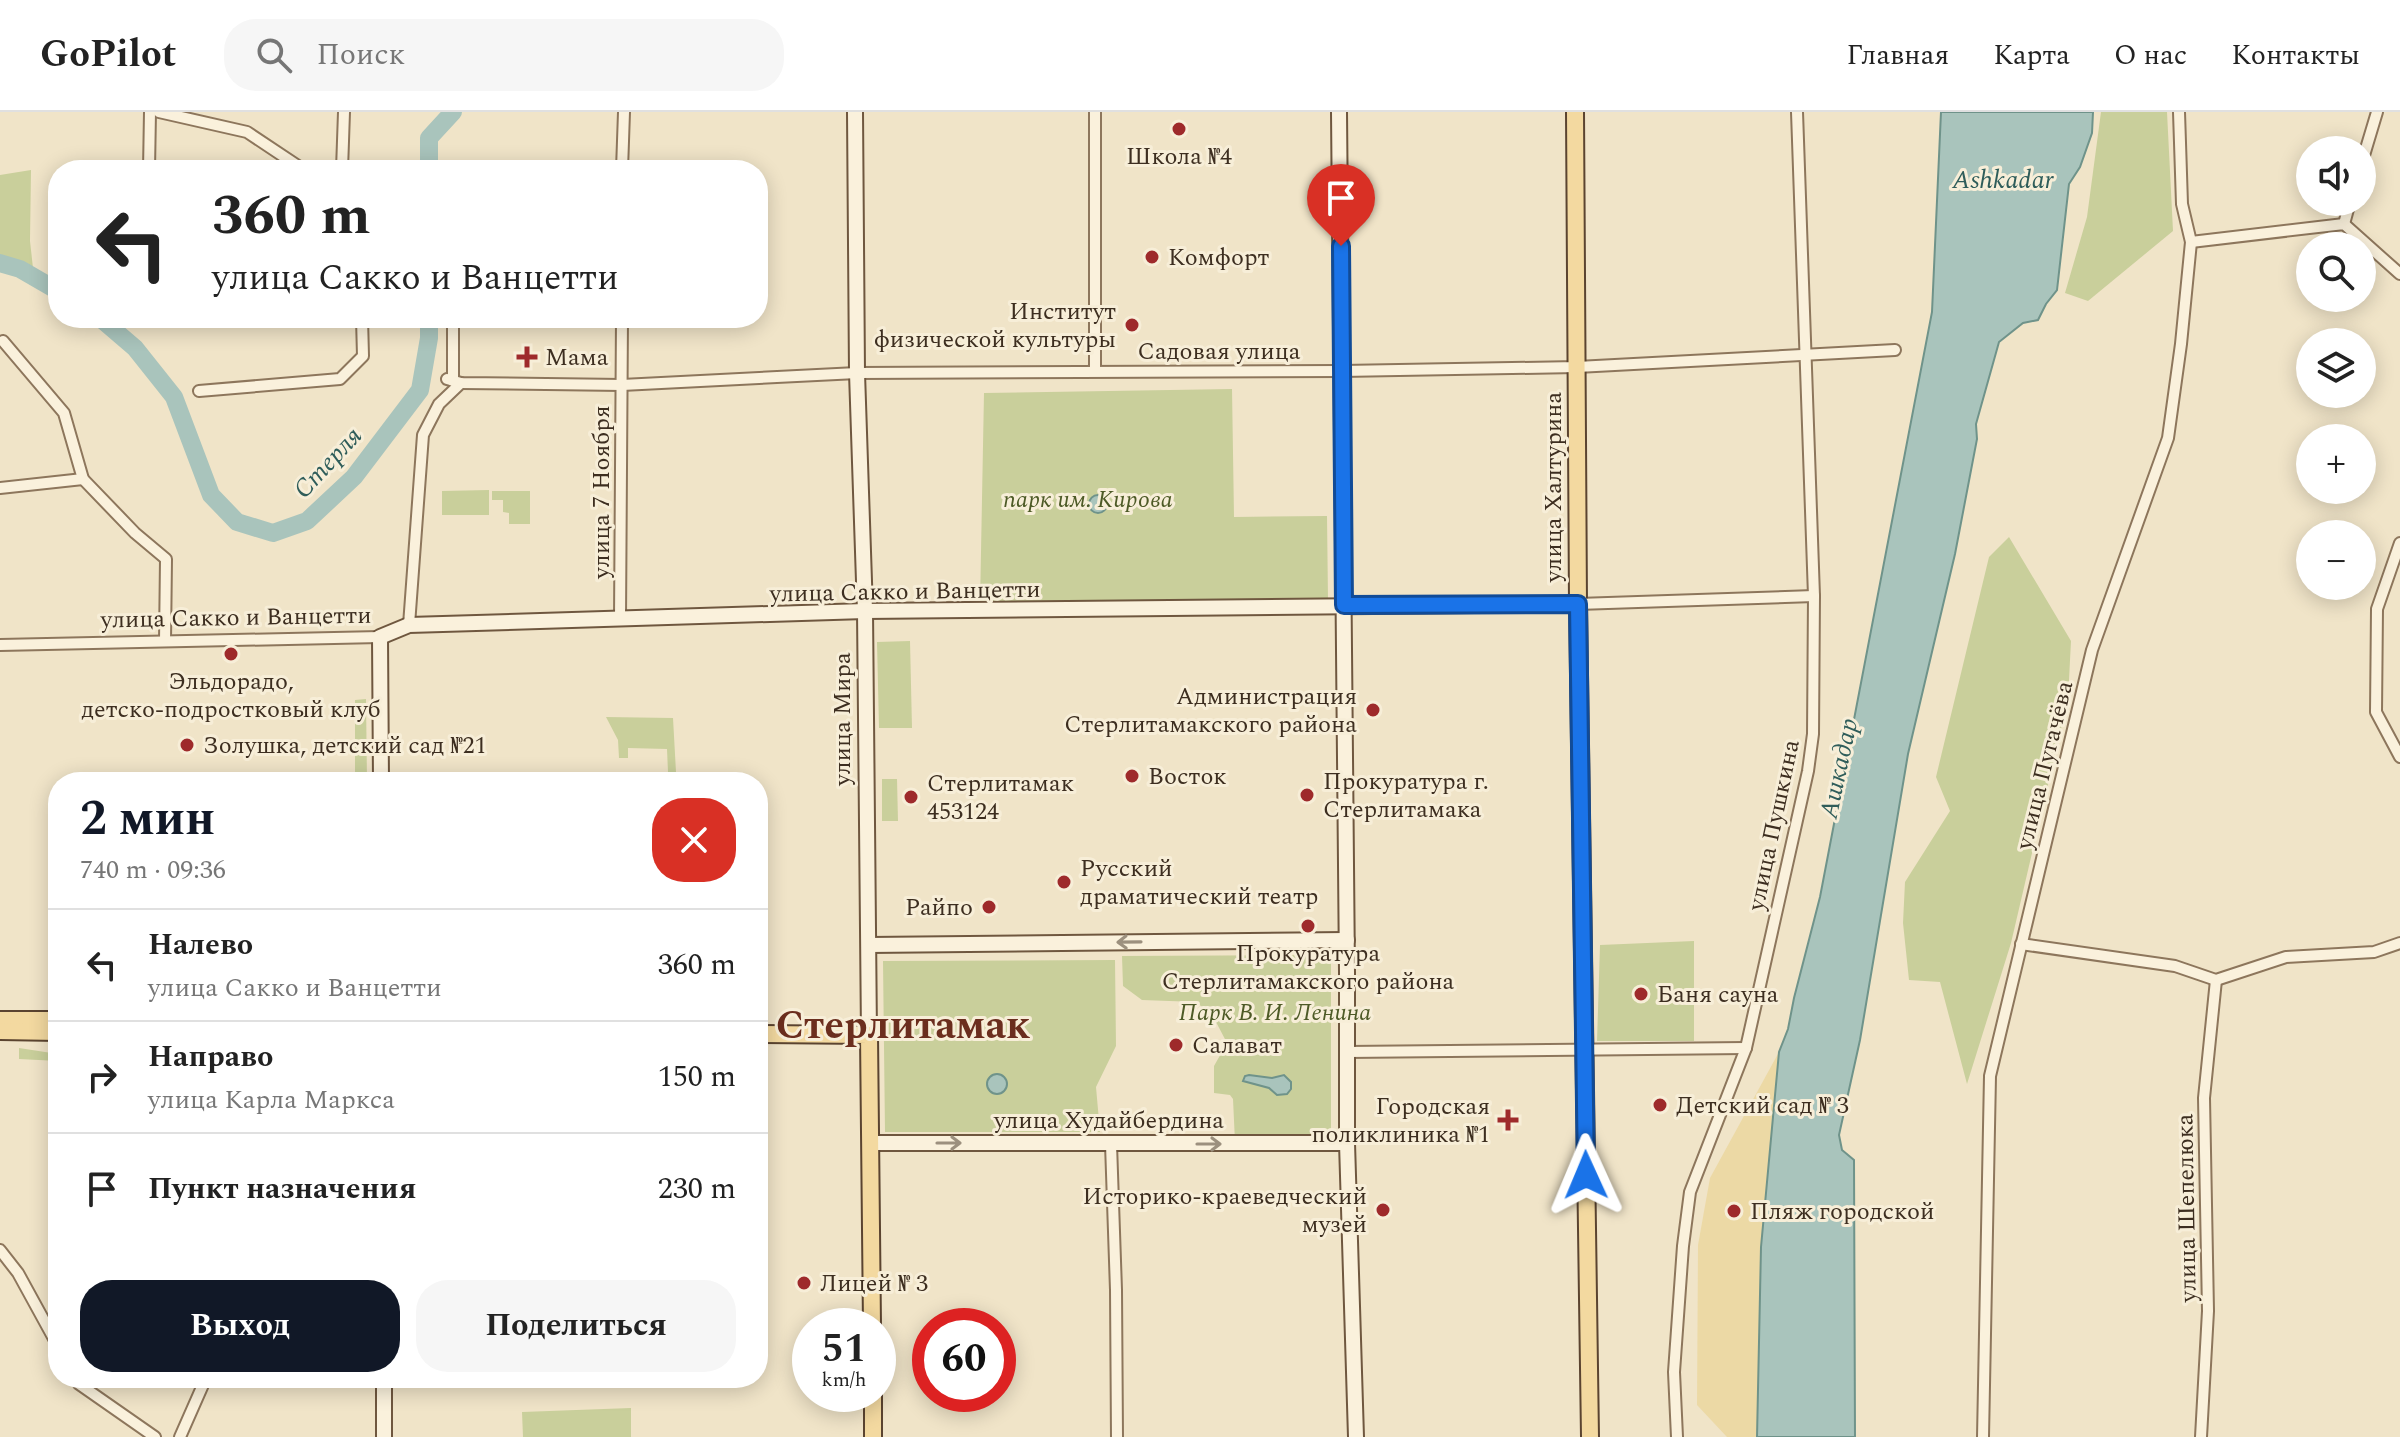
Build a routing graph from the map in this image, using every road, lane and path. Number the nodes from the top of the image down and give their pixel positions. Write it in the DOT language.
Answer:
graph roads {
  1 [pos="150,112"];
  2 [pos="159,112"];
  3 [pos="344,112"];
  4 [pos="624,112"];
  5 [pos="855,112"];
  6 [pos="1095,112"];
  7 [pos="1339,112"];
  8 [pos="1575,112"];
  9 [pos="1797,112"];
  10 [pos="2179,112"];
  11 [pos="2377,112"];
  12 [pos="2370,136"];
  13 [pos="149,160"];
  14 [pos="289,160"];
  15 [pos="342,160"];
  16 [pos="622,160"];
  17 [pos="2346,216"];
  18 [pos="2344,224"];
  19 [pos="2191,242"];
  20 [pos="2400,274"];
  21 [pos="362,328"];
  22 [pos="453,328"];
  23 [pos="622,328"];
  24 [pos="3,341"];
  25 [pos="1895,350"];
  26 [pos="1807,355"];
  27 [pos="1577,367"];
  28 [pos="1095,371"];
  29 [pos="1342,371"];
  30 [pos="857,373"];
  31 [pos="454,381"];
  32 [pos="622,385"];
  33 [pos="199,391"];
  34 [pos="83,479"];
  35 [pos="0,488"];
  36 [pos="2400,543"];
  37 [pos="1814,596"];
  38 [pos="1578,604"];
  39 [pos="1344,605"];
  40 [pos="865,611"];
  41 [pos="620,619"];
  42 [pos="409,625"];
  43 [pos="380,637"];
  44 [pos="165,641"];
  45 [pos="0,645"];
  46 [pos="2400,757"];
  47 [pos="381,772"];
  48 [pos="1347,940"];
  49 [pos="2400,943"];
  50 [pos="2021,944"];
  51 [pos="869,945"];
  52 [pos="2216,980"];
  53 [pos="0,1020"];
  54 [pos="48,1020"];
  55 [pos="0,1031"];
  56 [pos="48,1032"];
  57 [pos="768,1035"];
  58 [pos="869,1040"];
  59 [pos="768,1044"];
  60 [pos="1746,1048"];
  61 [pos="1585,1050"];
  62 [pos="1347,1052"];
  63 [pos="871,1143"];
  64 [pos="1347,1143"];
  65 [pos="1111,1144"];
  66 [pos="0,1250"];
  67 [pos="872,1308"];
  68 [pos="48,1328"];
  69 [pos="85,1388"];
  70 [pos="202,1388"];
  71 [pos="384,1388"];
  72 [pos="873,1412"];
  73 [pos="155,1437"];
  74 [pos="180,1437"];
  75 [pos="384,1437"];
  76 [pos="873,1437"];
  77 [pos="1117,1437"];
  78 [pos="1356,1437"];
  79 [pos="1590,1437"];
  80 [pos="1677,1437"];
  81 [pos="1983,1437"];
  82 [pos="2201,1437"];
  1 -- 13 [label="street"];
  2 -- 14 [label="street"];
  3 -- 15 [label="street"];
  4 -- 16 [label="street"];
  5 -- 30 [label="street, улица Мира"];
  6 -- 28 [label="street"];
  7 -- 29 [label="street"];
  8 -- 27 [label="main road, улица Халтурина"];
  9 -- 26 [label="street, улица Пушкина"];
  10 -- 19 [label="street, улица Пугачёва"];
  11 -- 12 [label="street"];
  17 -- 18 [label="street"];
  18 -- 19 [label="street"];
  18 -- 20 [label="street"];
  19 -- 50 [label="street, улица Пугачёва"];
  21 -- 33 [label="street"];
  22 -- 31 [label="street"];
  23 -- 32 [label="street, улица 7 Ноября"];
  24 -- 34 [label="street"];
  25 -- 26 [label="street, Садовая улица"];
  26 -- 27 [label="street, Садовая улица"];
  26 -- 37 [label="street, улица Пушкина"];
  27 -- 29 [label="street, Садовая улица"];
  27 -- 38 [label="main road, улица Халтурина"];
  28 -- 29 [label="street, Садовая улица"];
  28 -- 30 [label="street, Садовая улица"];
  29 -- 39 [label="street"];
  30 -- 32 [label="street, Садовая улица"];
  30 -- 40 [label="street, улица Мира"];
  31 -- 32 [label="street, Садовая улица"];
  31 -- 42 [label="street"];
  32 -- 41 [label="street, улица 7 Ноября"];
  34 -- 35 [label="street"];
  34 -- 44 [label="street"];
  36 -- 46 [label="street"];
  37 -- 38 [label="street, улица Сакко и Ванцетти"];
  37 -- 60 [label="street, улица Пушкина"];
  38 -- 39 [label="street, улица Сакко и Ванцетти"];
  38 -- 61 [label="main road, улица Халтурина"];
  39 -- 40 [label="street, улица Сакко и Ванцетти"];
  39 -- 48 [label="street"];
  40 -- 41 [label="street, улица Сакко и Ванцетти"];
  40 -- 51 [label="street, улица Мира"];
  41 -- 42 [label="street, улица Сакко и Ванцетти"];
  42 -- 43 [label="street, улица Сакко и Ванцетти"];
  43 -- 44 [label="street, улица Сакко и Ванцетти"];
  43 -- 47 [label="street"];
  44 -- 45 [label="street, улица Сакко и Ванцетти"];
  48 -- 51 [label="street, one-way"];
  48 -- 62 [label="street"];
  49 -- 52 [label="street"];
  50 -- 52 [label="street"];
  50 -- 81 [label="street, улица Пугачёва"];
  51 -- 58 [label="street, улица Мира"];
  52 -- 82 [label="street, улица Шепелюка"];
  53 -- 54 [label="main road"];
  55 -- 56 [label="main road"];
  57 -- 58 [label="main road"];
  58 -- 59 [label="main road"];
  58 -- 63 [label="main road, улица Мира"];
  60 -- 61 [label="street"];
  60 -- 80 [label="street, улица Пушкина"];
  61 -- 62 [label="street"];
  61 -- 79 [label="main road, улица Халтурина"];
  62 -- 64 [label="street"];
  63 -- 65 [label="street, улица Худайбердина, one-way"];
  63 -- 67 [label="main road, улица Мира"];
  65 -- 64 [label="street, улица Худайбердина, one-way"];
  64 -- 78 [label="street"];
  65 -- 77 [label="street"];
  66 -- 68 [label="street"];
  69 -- 73 [label="street"];
  70 -- 74 [label="street"];
  71 -- 75 [label="street"];
  72 -- 76 [label="main road"];
}
